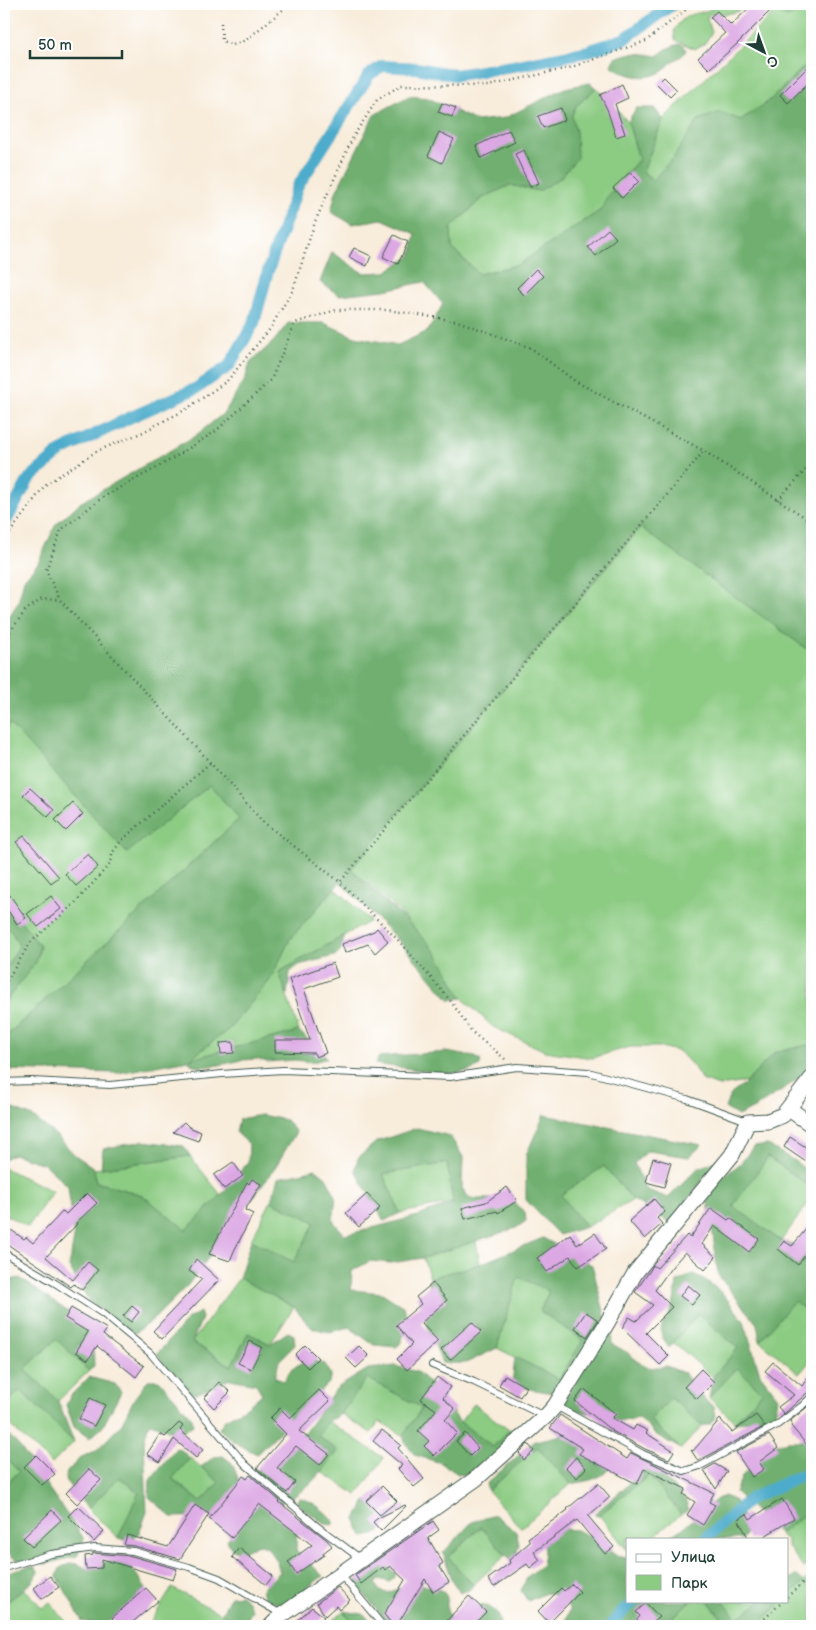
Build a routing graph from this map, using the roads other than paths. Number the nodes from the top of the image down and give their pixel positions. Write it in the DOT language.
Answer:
graph roads {
  1 [pos="812,1078"];
  2 [pos="4,1082"];
  3 [pos="789,1109"];
  4 [pos="748,1122"];
  5 [pos="812,1125"];
  6 [pos="4,1253"];
  7 [pos="432,1365"];
  8 [pos="812,1396"];
  9 [pos="550,1411"];
  10 [pos="360,1559"];
  11 [pos="4,1568"];
  12 [pos="340,1574"];
  13 [pos="282,1615"];
  14 [pos="271,1626"];
  15 [pos="383,1626"];
  1 -- 3 [label="street"];
  2 -- 4 [label="lane"];
  3 -- 4 [label="street"];
  3 -- 5 [label="street"];
  4 -- 9 [label="street"];
  6 -- 10 [label="lane"];
  7 -- 9 [label="lane"];
  8 -- 9 [label="lane"];
  9 -- 10 [label="street"];
  10 -- 12 [label="street"];
  11 -- 13 [label="lane"];
  12 -- 13 [label="street"];
  12 -- 15 [label="lane"];
  13 -- 14 [label="street"];
}
